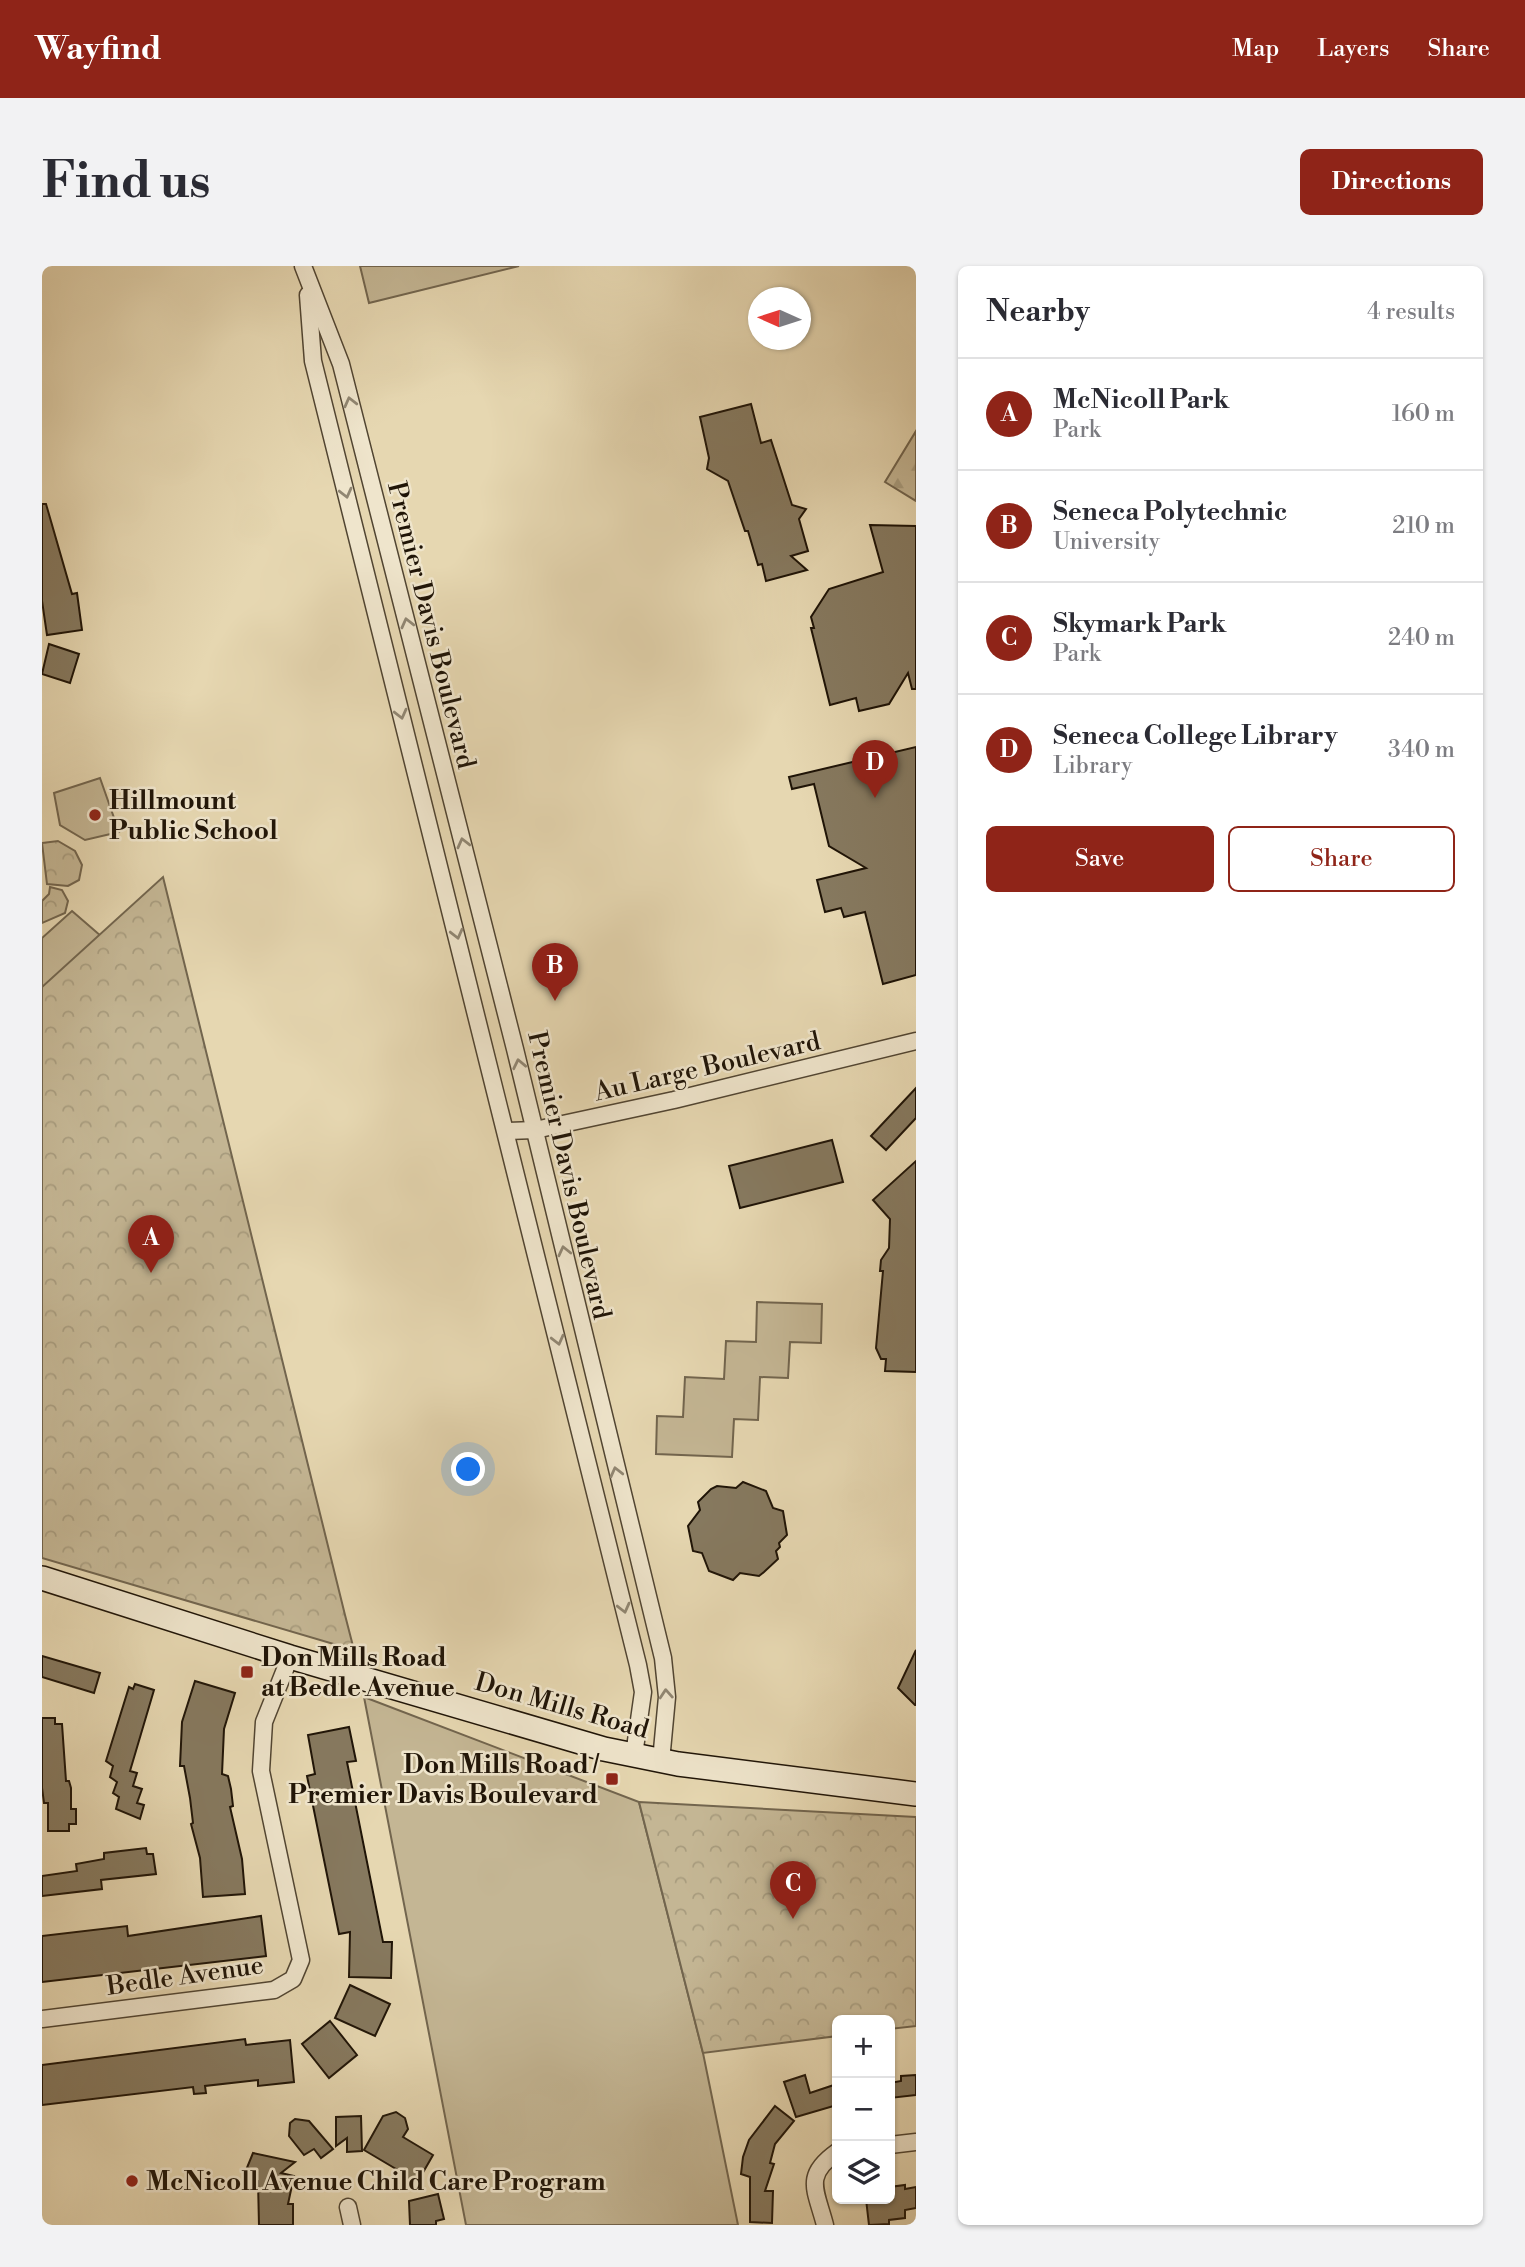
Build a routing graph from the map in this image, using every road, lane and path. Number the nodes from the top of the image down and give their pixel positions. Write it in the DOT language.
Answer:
graph roads {
  1 [pos="305,274"];
  2 [pos="916,1041"];
  3 [pos="535,1130"];
  4 [pos="507,1131"];
  5 [pos="42,1578"];
  6 [pos="290,1657"];
  7 [pos="634,1755"];
  8 [pos="661,1761"];
  9 [pos="916,1794"];
  10 [pos="42,2019"];
  11 [pos="916,2142"];
  12 [pos="895,2144"];
  13 [pos="832,2156"];
  14 [pos="348,2207"];
  15 [pos="352,2225"];
  16 [pos="825,2225"];
  3 -- 1 [label="street, Premier Davis Boulevard, one-way"];
  1 -- 4 [label="street, Premier Davis Boulevard, one-way"];
  2 -- 3 [label="street, Au Large Boulevard"];
  3 -- 4 [label="street, Au Large Boulevard"];
  8 -- 3 [label="street, Premier Davis Boulevard, one-way"];
  4 -- 7 [label="street, Premier Davis Boulevard, one-way"];
  5 -- 6 [label="main road, Don Mills Road"];
  6 -- 7 [label="main road, Don Mills Road"];
  6 -- 10 [label="street, Bedle Avenue"];
  7 -- 8 [label="main road, Don Mills Road"];
  8 -- 9 [label="main road, Don Mills Road"];
  11 -- 12 [label="street"];
  13 -- 16 [label="street"];
  14 -- 15 [label="street"];
}
